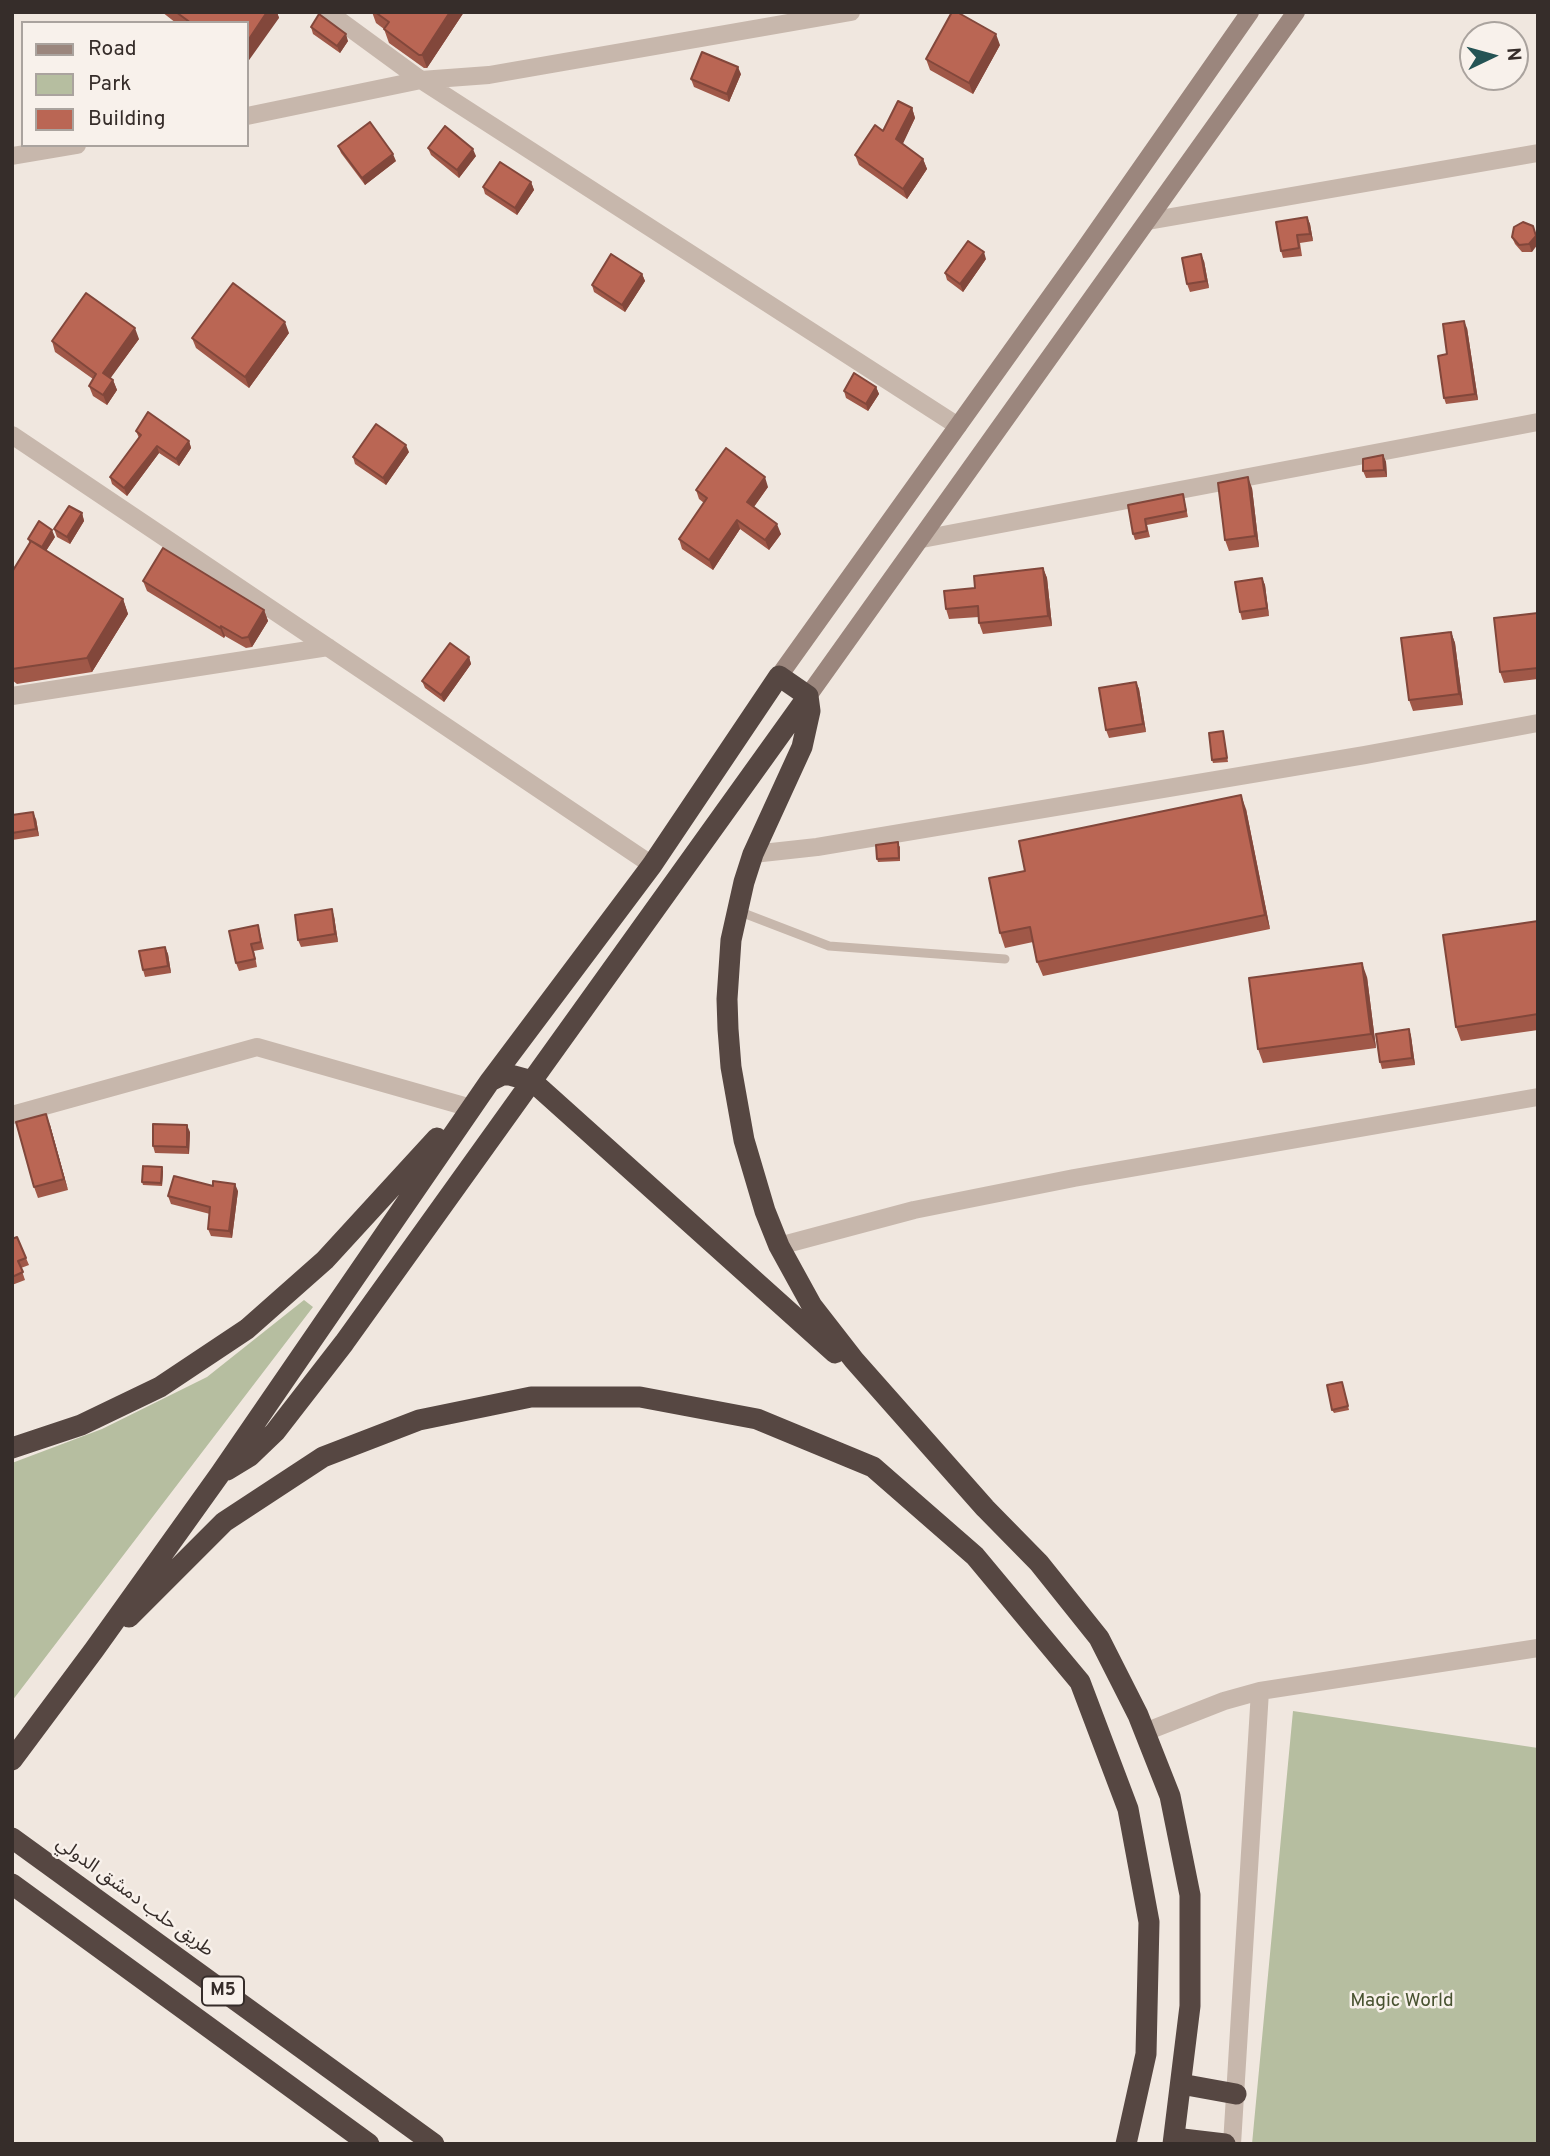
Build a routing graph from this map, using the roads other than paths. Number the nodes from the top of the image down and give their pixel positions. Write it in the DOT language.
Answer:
graph roads {
  1 [pos="328,12"];
  2 [pos="850,12"];
  3 [pos="1250,12"];
  4 [pos="1296,12"];
  5 [pos="421,80"];
  6 [pos="248,116"];
  7 [pos="65,147"];
  8 [pos="1538,153"];
  9 [pos="12,156"];
  10 [pos="1148,221"];
  11 [pos="1538,422"];
  12 [pos="958,426"];
  13 [pos="12,435"];
  14 [pos="922,539"];
  15 [pos="328,647"];
  16 [pos="779,676"];
  17 [pos="12,696"];
  18 [pos="808,696"];
  19 [pos="1538,723"];
  20 [pos="753,854"];
  21 [pos="652,865"];
  22 [pos="737,910"];
  23 [pos="1005,958"];
  24 [pos="532,1080"];
  25 [pos="490,1081"];
  26 [pos="1538,1097"];
  27 [pos="466,1114"];
  28 [pos="12,1115"];
  29 [pos="779,1246"];
  30 [pos="892,1403"];
  31 [pos="12,1448"];
  32 [pos="219,1474"];
  33 [pos="1538,1648"];
  34 [pos="94,1650"];
  35 [pos="1260,1691"];
  36 [pos="1145,1732"];
  37 [pos="12,1760"];
  38 [pos="12,1838"];
  39 [pos="12,1884"];
  40 [pos="1181,2084"];
  41 [pos="1236,2094"];
  42 [pos="1174,2141"];
  43 [pos="369,2144"];
  44 [pos="434,2144"];
  45 [pos="1126,2144"];
  46 [pos="1226,2144"];
  47 [pos="1232,2144"];
  1 -- 5 [label="street"];
  2 -- 5 [label="street"];
  3 -- 12 [label="main road"];
  4 -- 10 [label="main road"];
  5 -- 6 [label="street"];
  5 -- 12 [label="street"];
  7 -- 9 [label="street"];
  8 -- 10 [label="street"];
  10 -- 14 [label="main road"];
  11 -- 14 [label="street"];
  12 -- 16 [label="main road"];
  13 -- 15 [label="street"];
  14 -- 18 [label="main road"];
  15 -- 17 [label="street"];
  15 -- 21 [label="street"];
  16 -- 18 [label="highway"];
  16 -- 21 [label="highway"];
  18 -- 20 [label="highway"];
  18 -- 24 [label="highway"];
  19 -- 20 [label="street"];
  20 -- 22 [label="highway"];
  21 -- 25 [label="highway"];
  22 -- 23 [label="lane"];
  22 -- 29 [label="highway"];
  24 -- 25 [label="highway"];
  24 -- 30 [label="highway"];
  24 -- 32 [label="highway"];
  25 -- 27 [label="highway"];
  26 -- 29 [label="street"];
  27 -- 28 [label="street"];
  27 -- 31 [label="highway"];
  27 -- 32 [label="highway"];
  29 -- 30 [label="highway"];
  30 -- 36 [label="highway"];
  32 -- 34 [label="highway"];
  33 -- 35 [label="street"];
  34 -- 37 [label="highway"];
  34 -- 45 [label="highway"];
  35 -- 36 [label="street"];
  35 -- 41 [label="street"];
  36 -- 40 [label="highway"];
  38 -- 44 [label="highway, طريق حلب دمشق الدولي / M5"];
  39 -- 43 [label="highway, M5"];
  40 -- 41 [label="highway"];
  40 -- 42 [label="highway"];
  41 -- 47 [label="street"];
  42 -- 46 [label="highway"];
}
